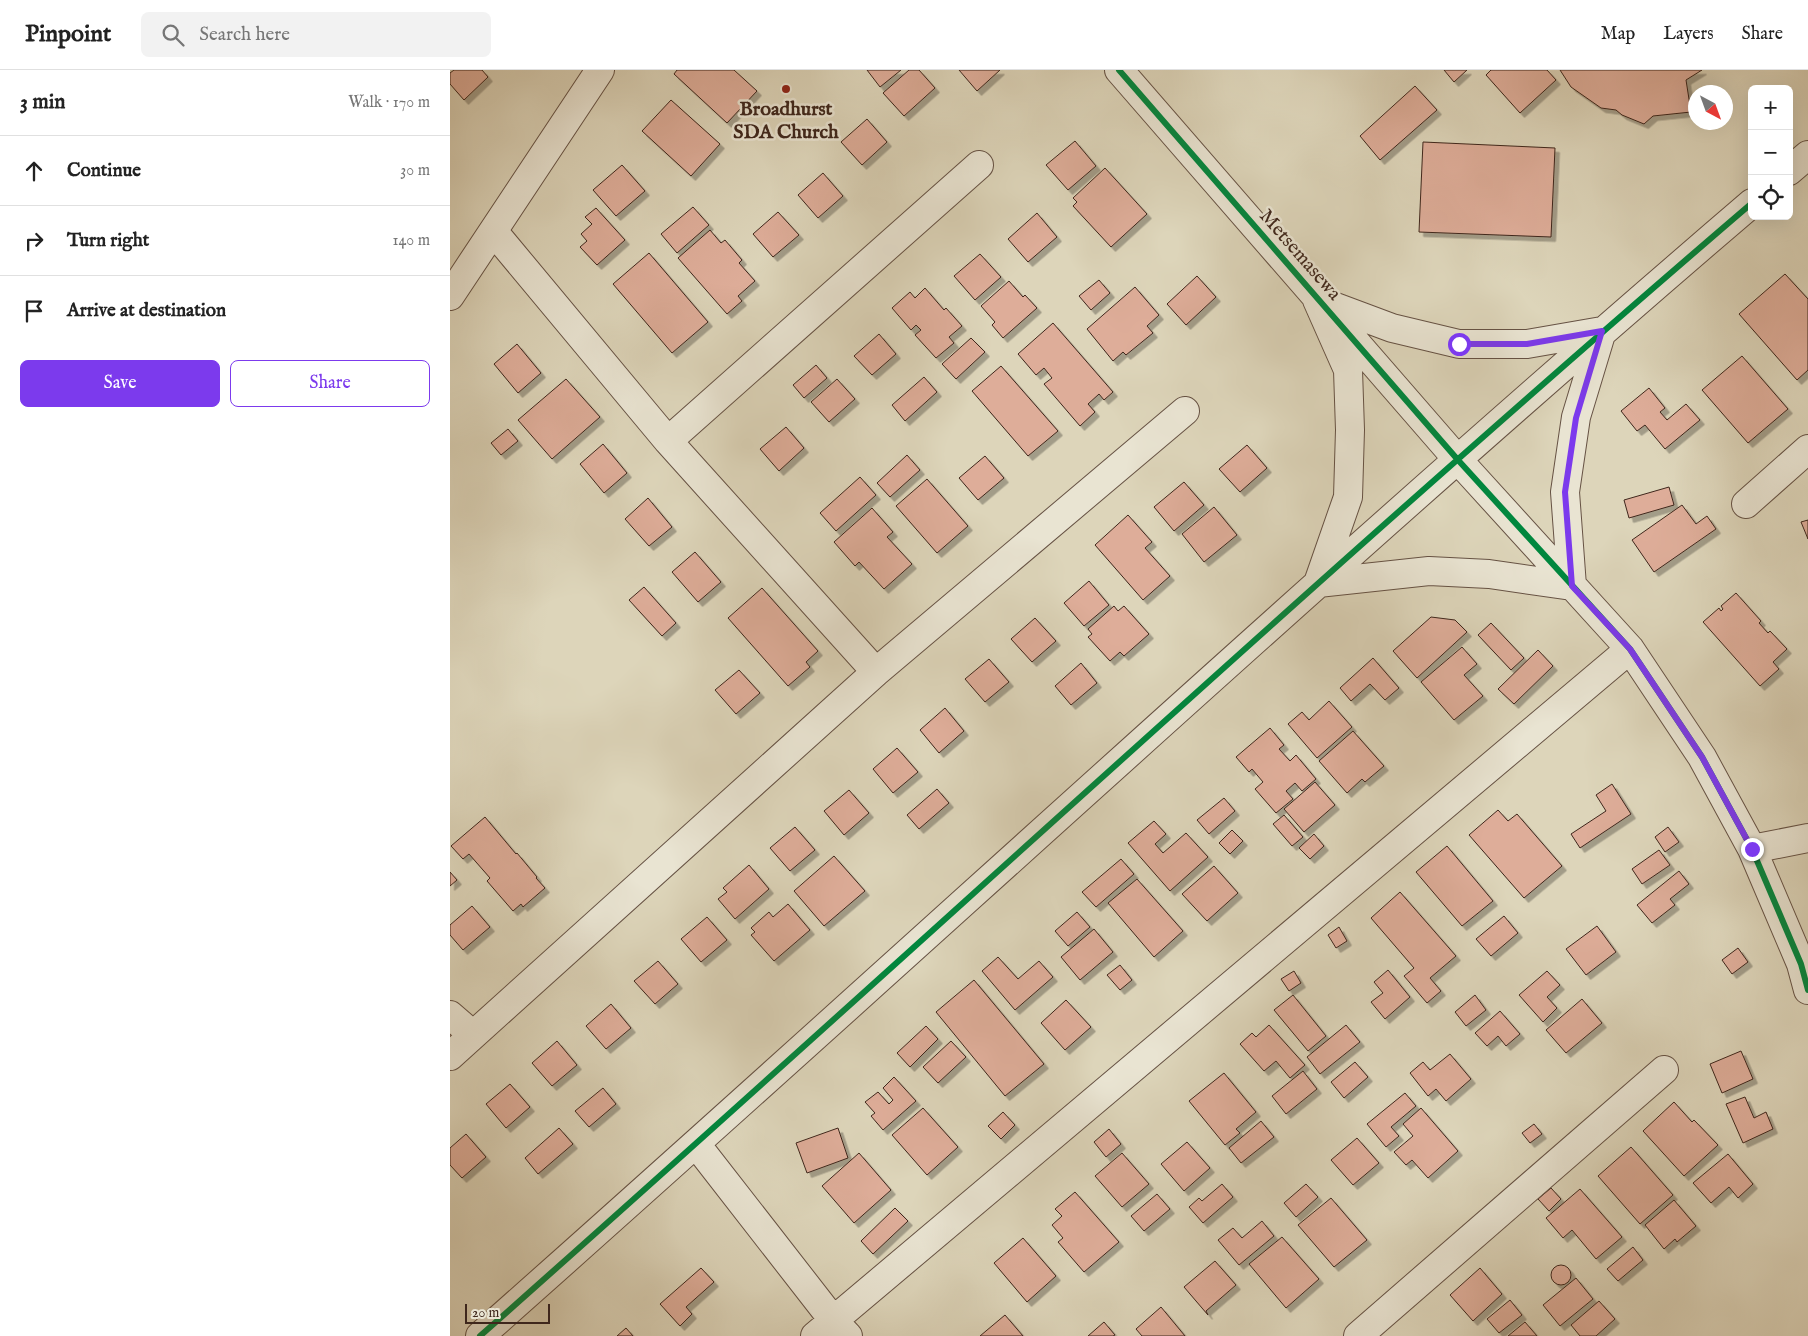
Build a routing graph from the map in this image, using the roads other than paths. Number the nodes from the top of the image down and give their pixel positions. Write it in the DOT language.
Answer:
graph roads {
  1 [pos="600,70"];
  2 [pos="1119,70"];
  3 [pos="1808,154"];
  4 [pos="979,164"];
  5 [pos="1793,167"];
  6 [pos="1748,206"];
  7 [pos="494,232"];
  8 [pos="450,296"];
  9 [pos="1317,300"];
  10 [pos="1602,331"];
  11 [pos="1185,410"];
  12 [pos="668,441"];
  13 [pos="1808,449"];
  14 [pos="1458,460"];
  15 [pos="1746,504"];
  16 [pos="1318,583"];
  17 [pos="1572,586"];
  18 [pos="1630,649"];
  19 [pos="876,672"];
  20 [pos="1808,838"];
  21 [pos="1752,849"];
  22 [pos="1808,990"];
  23 [pos="450,1015"];
  24 [pos="473,1035"];
  25 [pos="450,1056"];
  26 [pos="1664,1070"];
  27 [pos="696,1144"];
  28 [pos="832,1331"];
  29 [pos="480,1336"];
  30 [pos="1358,1336"];
  1 -- 7 [label="street"];
  2 -- 9 [label="street, Metsemasewa"];
  3 -- 5 [label="street"];
  4 -- 12 [label="street"];
  6 -- 10 [label="street"];
  7 -- 8 [label="street"];
  7 -- 12 [label="street"];
  9 -- 10 [label="street"];
  9 -- 14 [label="street, Metsemasewa"];
  9 -- 16 [label="street"];
  10 -- 14 [label="street"];
  10 -- 17 [label="street"];
  11 -- 19 [label="street"];
  12 -- 19 [label="street"];
  13 -- 15 [label="street"];
  14 -- 16 [label="street"];
  14 -- 17 [label="street, Metsemasewa"];
  16 -- 17 [label="street"];
  16 -- 27 [label="street"];
  17 -- 18 [label="street, Metsemasewa"];
  18 -- 21 [label="street, Metsemasewa"];
  18 -- 28 [label="street"];
  19 -- 24 [label="street"];
  20 -- 21 [label="street"];
  21 -- 22 [label="street, Metsemasewa"];
  23 -- 24 [label="street"];
  24 -- 25 [label="street"];
  26 -- 30 [label="street"];
  27 -- 28 [label="street"];
  27 -- 29 [label="street"];
}
